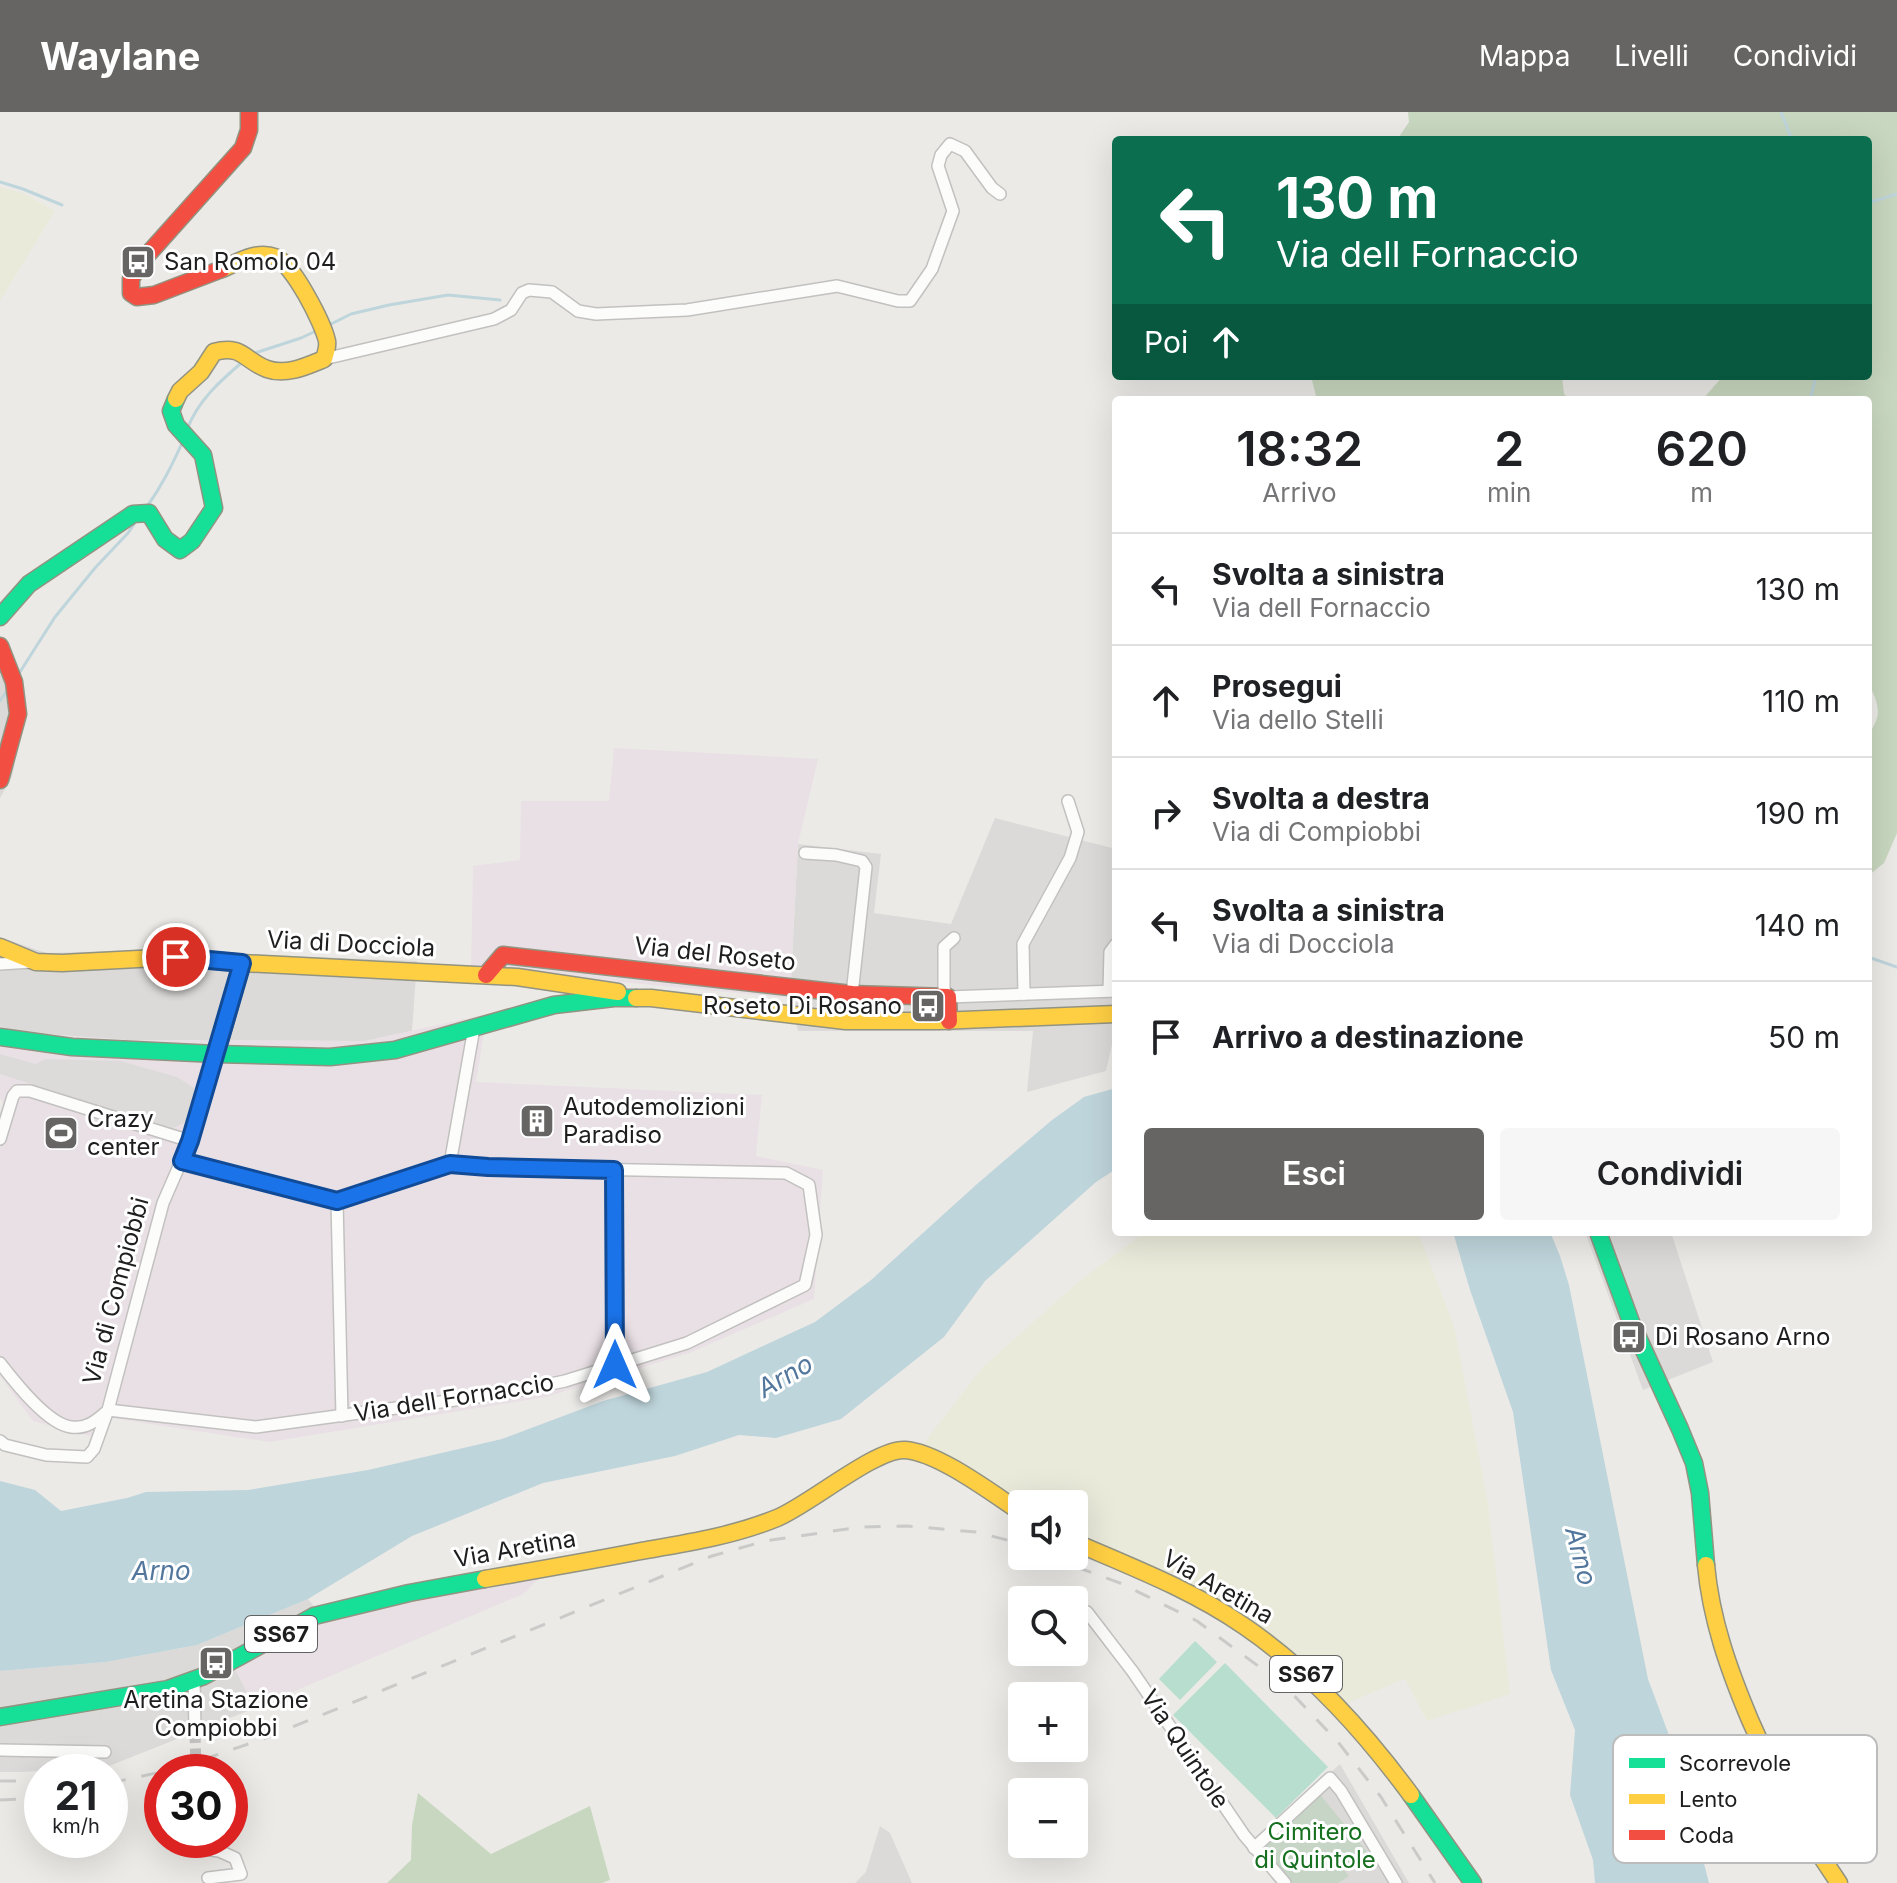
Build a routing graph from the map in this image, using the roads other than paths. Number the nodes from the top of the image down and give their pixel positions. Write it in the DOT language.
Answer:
graph roads {
  1 [pos="249,112"];
  2 [pos="1000,194"];
  3 [pos="324,359"];
  4 [pos="0,617"];
  5 [pos="0,646"];
  6 [pos="0,780"];
  7 [pos="1068,801"];
  8 [pos="805,853"];
  9 [pos="954,938"];
  10 [pos="0,947"];
  11 [pos="1112,949"];
  12 [pos="36,962"];
  13 [pos="242,963"];
  14 [pos="0,964"];
  15 [pos="486,975"];
  16 [pos="1112,991"];
  17 [pos="852,994"];
  18 [pos="1024,994"];
  19 [pos="948,997"];
  20 [pos="651,998"];
  21 [pos="1112,1014"];
  22 [pos="949,1021"];
  23 [pos="474,1028"];
  24 [pos="0,1037"];
  25 [pos="216,1054"];
  26 [pos="0,1139"];
  27 [pos="190,1141"];
  28 [pos="182,1161"];
  29 [pos="450,1164"];
  30 [pos="614,1170"];
  31 [pos="337,1201"];
  32 [pos="1599,1236"];
  33 [pos="0,1363"];
  34 [pos="615,1365"];
  35 [pos="108,1410"];
  36 [pos="342,1416"];
  37 [pos="0,1441"];
  38 [pos="1008,1504"];
  39 [pos="1088,1548"];
  40 [pos="1088,1613"];
  41 [pos="194,1680"];
  42 [pos="0,1717"];
  43 [pos="195,1732"];
  44 [pos="1756,1735"];
  45 [pos="0,1750"];
  46 [pos="105,1752"];
  47 [pos="1254,1848"];
  48 [pos="235,1858"];
  49 [pos="1825,1863"];
  50 [pos="208,1878"];
  51 [pos="1285,1883"];
  52 [pos="1396,1883"];
  53 [pos="1473,1883"];
  54 [pos="1839,1883"];
  1 -- 3 [label="main road"];
  2 -- 3 [label="street"];
  3 -- 4 [label="main road"];
  5 -- 6 [label="main road"];
  7 -- 18 [label="street"];
  8 -- 17 [label="street"];
  9 -- 19 [label="street"];
  10 -- 12 [label="main road"];
  11 -- 16 [label="street"];
  12 -- 13 [label="main road, Via di Docciola"];
  12 -- 14 [label="street, Via di Docciola"];
  13 -- 15 [label="main road, Via di Docciola"];
  13 -- 25 [label="main road, Via di Compiobbi"];
  15 -- 17 [label="main road, Via del Roseto"];
  15 -- 20 [label="main road, Via di Docciola"];
  16 -- 18 [label="street, Via del Roseto"];
  17 -- 19 [label="main road, Via del Roseto"];
  18 -- 19 [label="street, Via del Roseto"];
  19 -- 22 [label="main road"];
  20 -- 22 [label="main road"];
  20 -- 23 [label="main road"];
  21 -- 22 [label="main road"];
  23 -- 25 [label="main road"];
  23 -- 29 [label="street"];
  24 -- 25 [label="main road"];
  25 -- 27 [label="street, Via di Compiobbi"];
  26 -- 27 [label="street"];
  27 -- 28 [label="street, Via di Compiobbi"];
  28 -- 31 [label="street"];
  28 -- 35 [label="street, Via di Compiobbi"];
  29 -- 30 [label="street, Via dell Fornaccio"];
  29 -- 31 [label="street"];
  30 -- 34 [label="street"];
  30 -- 34 [label="street, Via dell Fornaccio"];
  31 -- 36 [label="street"];
  32 -- 44 [label="main road"];
  33 -- 35 [label="street, Via di Compiobbi"];
  34 -- 36 [label="street, Via dell Fornaccio"];
  35 -- 36 [label="street, Via dell Fornaccio"];
  35 -- 37 [label="street, Via di Compiobbi"];
  38 -- 41 [label="main road, Via Aretina / SS67"];
  39 -- 53 [label="main road, Via Aretina / SS67"];
  40 -- 47 [label="street, Via Quintole"];
  41 -- 42 [label="main road, Via Aretina / SS67"];
  41 -- 43 [label="street"];
  45 -- 46 [label="street"];
  47 -- 51 [label="street, Via Quintole"];
  47 -- 52 [label="street"];
  48 -- 50 [label="street"];
  49 -- 54 [label="main road"];
}
